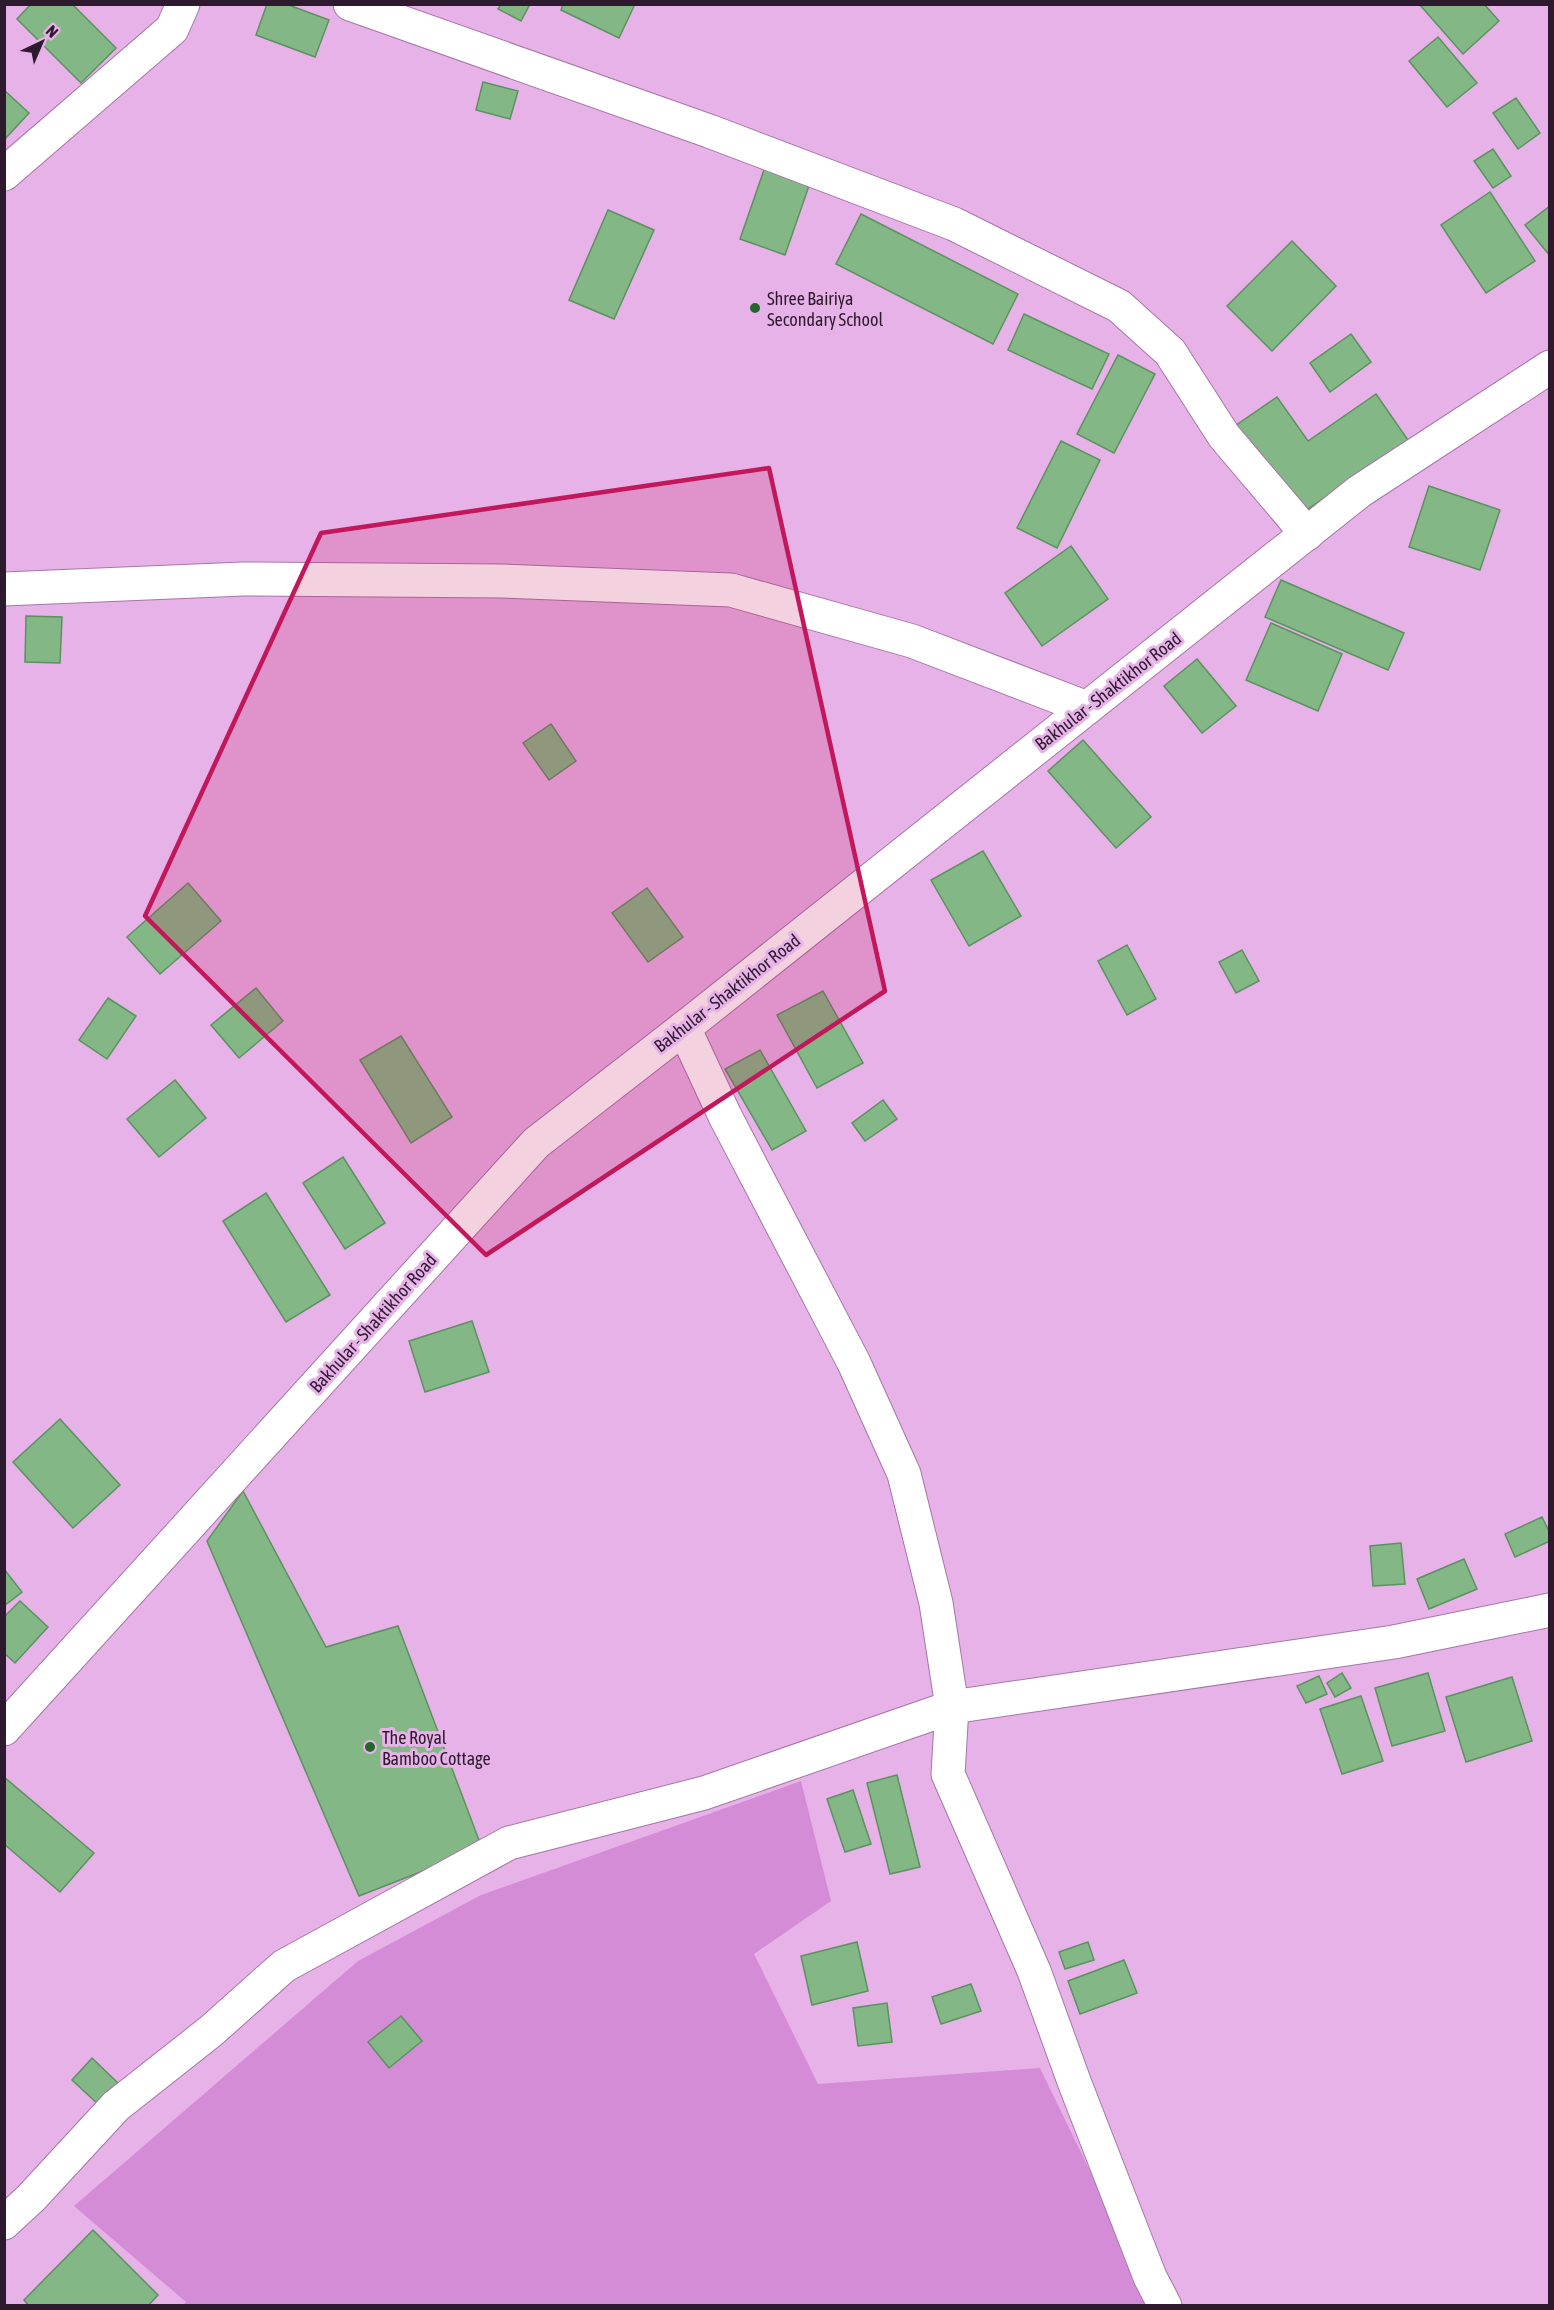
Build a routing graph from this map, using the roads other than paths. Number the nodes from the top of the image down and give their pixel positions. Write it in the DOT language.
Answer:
graph roads {
  1 [pos="183,4"];
  2 [pos="350,4"];
  3 [pos="4,174"];
  4 [pos="1550,367"];
  5 [pos="1307,534"];
  6 [pos="4,589"];
  7 [pos="1087,708"];
  8 [pos="684,1028"];
  9 [pos="1550,1610"];
  10 [pos="952,1707"];
  11 [pos="4,1729"];
  12 [pos="4,2223"];
  13 [pos="1165,2306"];
  1 -- 3 [label="street"];
  2 -- 5 [label="street"];
  4 -- 5 [label="street, Bakhular - Shaktikhor Road"];
  5 -- 7 [label="street, Bakhular - Shaktikhor Road"];
  6 -- 7 [label="street"];
  7 -- 8 [label="street, Bakhular - Shaktikhor Road"];
  8 -- 10 [label="street"];
  8 -- 11 [label="street, Bakhular - Shaktikhor Road"];
  9 -- 10 [label="street"];
  10 -- 12 [label="street"];
  10 -- 13 [label="street"];
}
